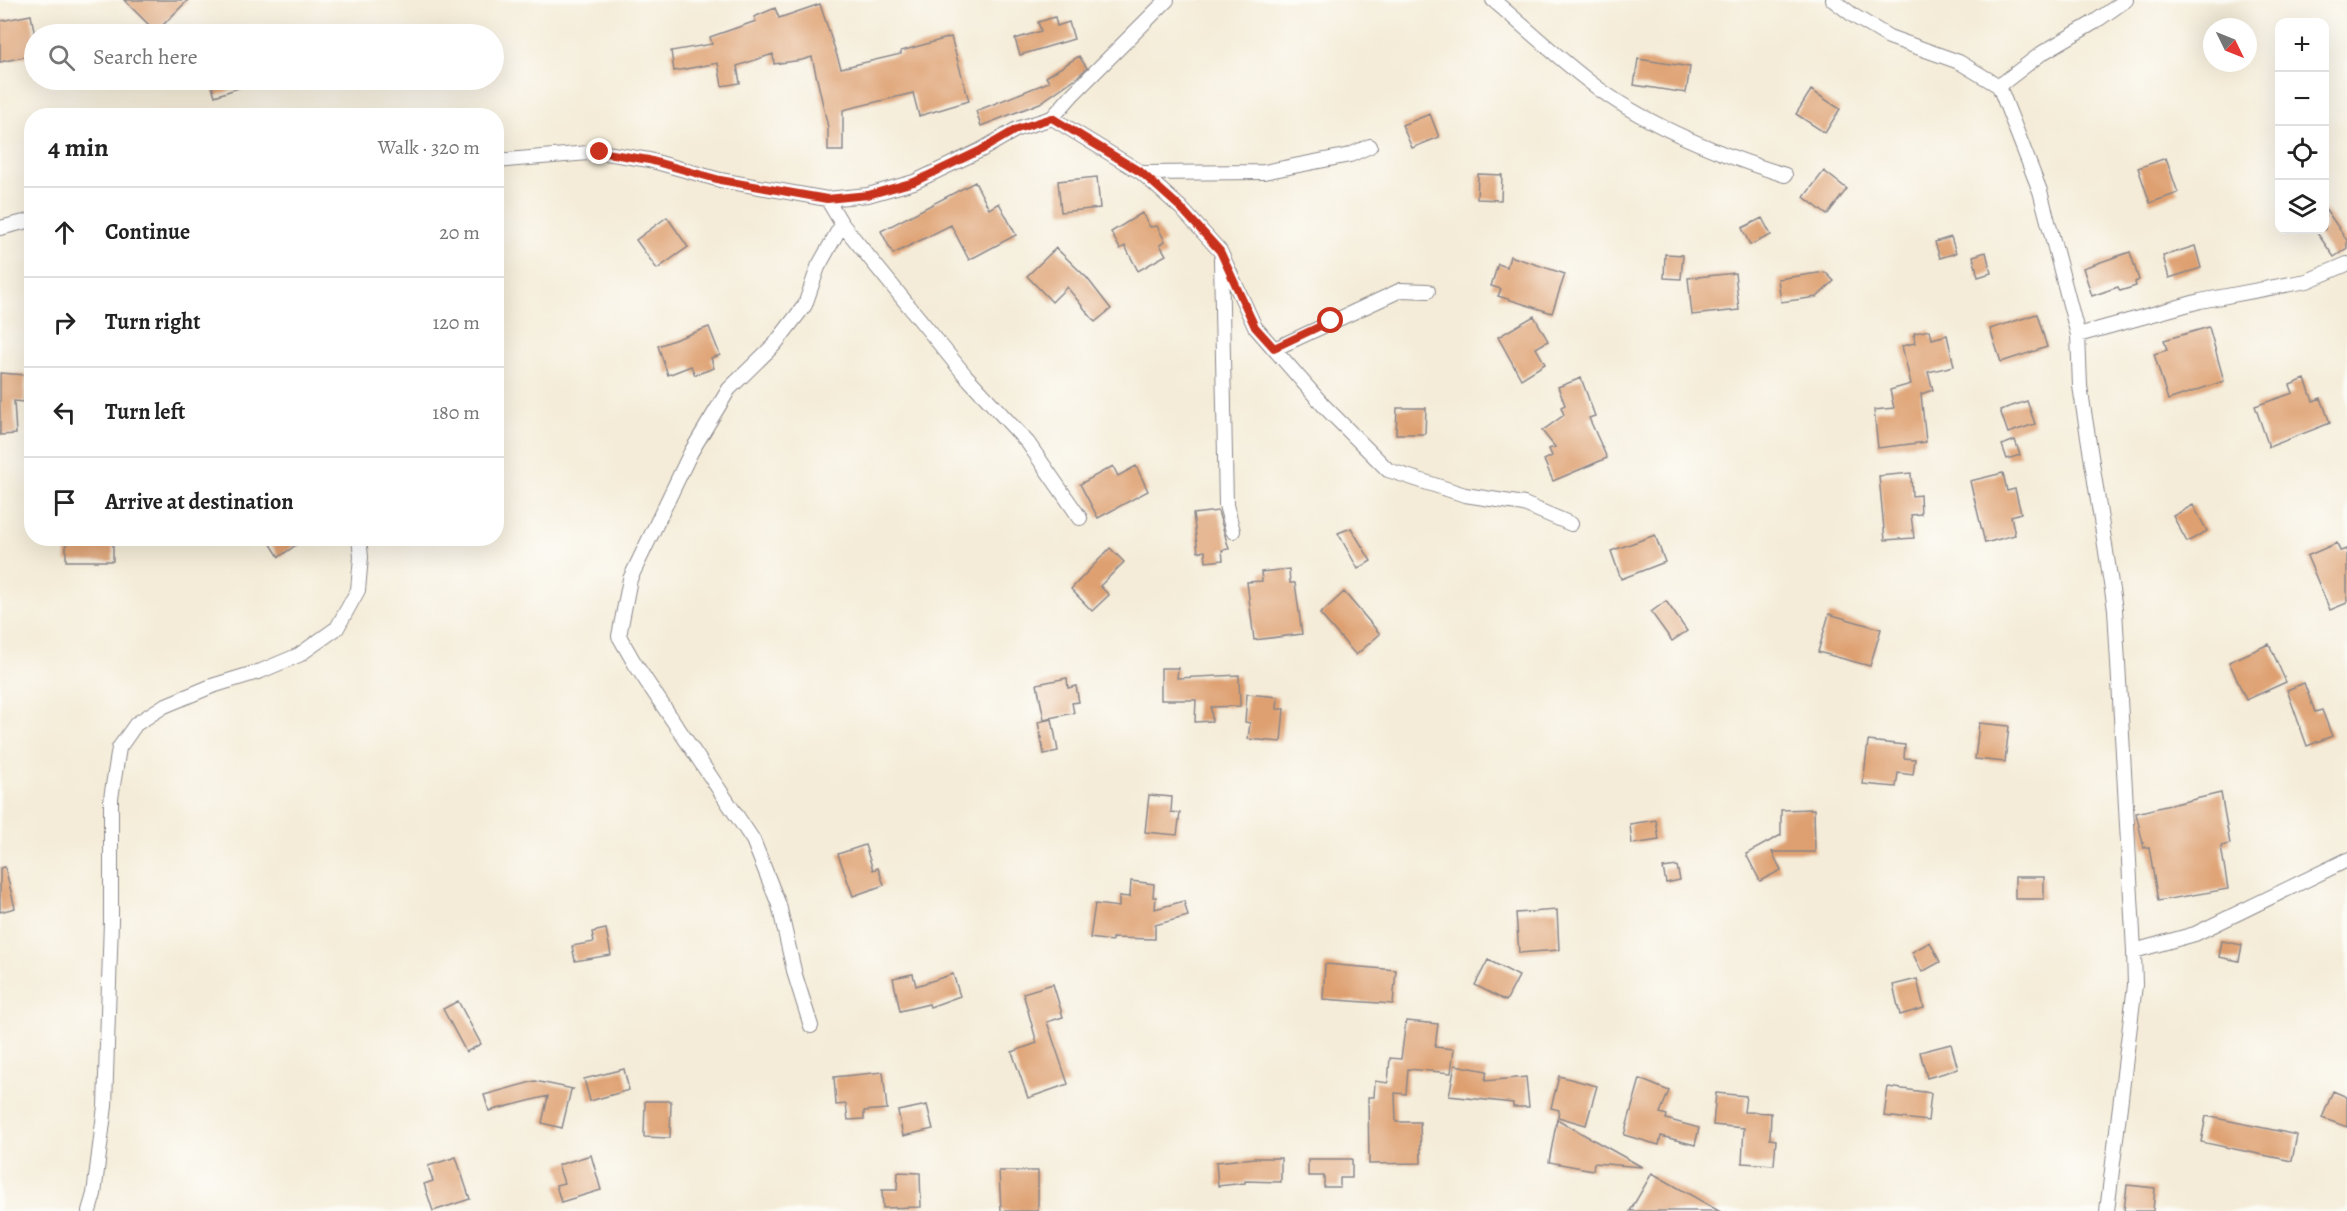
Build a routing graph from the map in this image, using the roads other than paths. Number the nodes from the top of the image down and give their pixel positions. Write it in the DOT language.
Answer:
graph roads {
  1 [pos="1167,0"];
  2 [pos="1493,0"];
  3 [pos="1833,0"];
  4 [pos="2126,0"];
  5 [pos="1999,86"];
  6 [pos="1052,118"];
  7 [pos="1370,146"];
  8 [pos="504,160"];
  9 [pos="1142,173"];
  10 [pos="1785,175"];
  11 [pos="827,199"];
  12 [pos="24,222"];
  13 [pos="842,224"];
  14 [pos="0,228"];
  15 [pos="1220,251"];
  16 [pos="2347,264"];
  17 [pos="1428,291"];
  18 [pos="2078,335"];
  19 [pos="1274,348"];
  20 [pos="1080,518"];
  21 [pos="1571,524"];
  22 [pos="1233,531"];
  23 [pos="360,546"];
  24 [pos="2347,860"];
  25 [pos="2134,951"];
  26 [pos="811,1026"];
  27 [pos="89,1211"];
  28 [pos="2107,1211"];
  1 -- 6 [label="street"];
  2 -- 10 [label="street"];
  3 -- 5 [label="street"];
  4 -- 5 [label="street"];
  5 -- 18 [label="street"];
  6 -- 9 [label="street"];
  6 -- 11 [label="street"];
  7 -- 9 [label="street"];
  8 -- 11 [label="street"];
  9 -- 15 [label="street"];
  11 -- 13 [label="street"];
  12 -- 14 [label="street"];
  13 -- 20 [label="street"];
  13 -- 26 [label="street"];
  15 -- 19 [label="street"];
  15 -- 22 [label="street"];
  16 -- 18 [label="street"];
  17 -- 19 [label="street"];
  18 -- 25 [label="street"];
  19 -- 21 [label="street"];
  23 -- 27 [label="street"];
  24 -- 25 [label="street"];
  25 -- 28 [label="street"];
}
